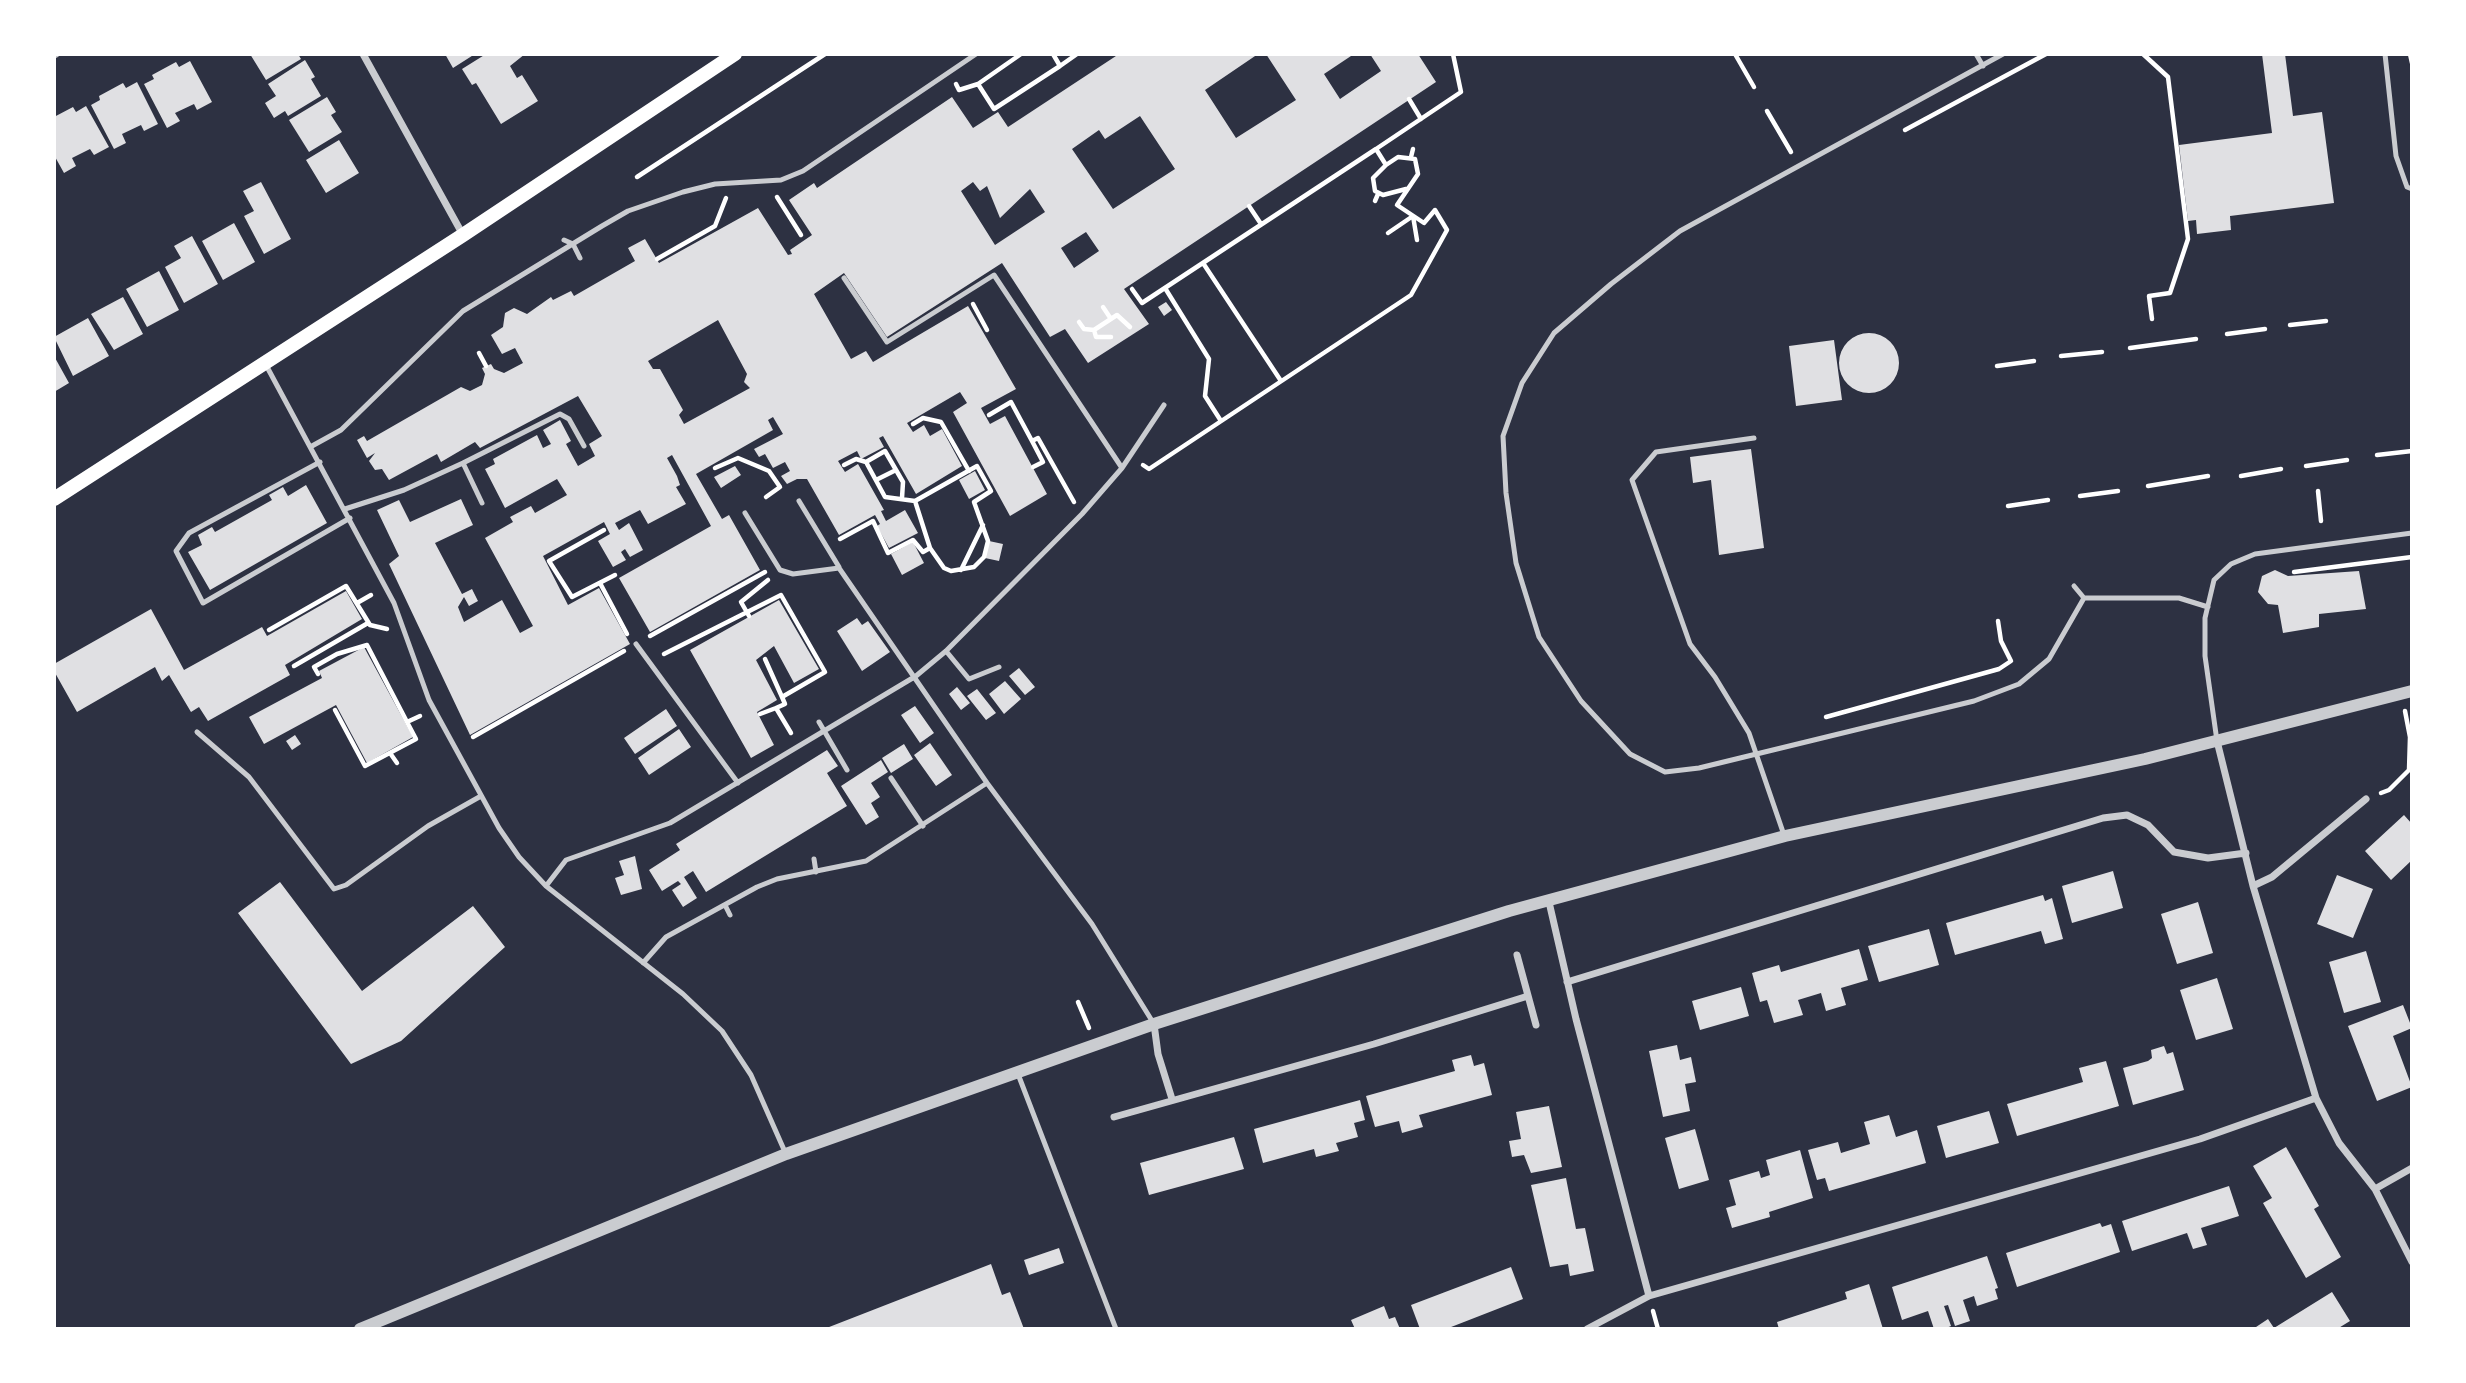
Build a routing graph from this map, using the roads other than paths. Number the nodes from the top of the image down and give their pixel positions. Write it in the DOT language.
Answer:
graph roads {
  1 [pos="362,54"];
  2 [pos="735,54"];
  3 [pos="976,54"];
  4 [pos="1976,54"];
  5 [pos="2003,54"];
  6 [pos="2385,54"];
  7 [pos="1983,66"];
  8 [pos="893,110"];
  9 [pos="898,117"];
  10 [pos="2412,189"];
  11 [pos="463,235"];
  12 [pos="564,240"];
  13 [pos="573,244"];
  14 [pos="580,258"];
  15 [pos="844,278"];
  16 [pos="265,362"];
  17 [pos="1164,405"];
  18 [pos="1755,438"];
  19 [pos="312,446"];
  20 [pos="584,446"];
  21 [pos="320,462"];
  22 [pos="463,463"];
  23 [pos="1122,468"];
  24 [pos="238,497"];
  25 [pos="54,499"];
  26 [pos="799,501"];
  27 [pos="482,503"];
  28 [pos="242,505"];
  29 [pos="345,509"];
  30 [pos="745,513"];
  31 [pos="350,518"];
  32 [pos="2412,533"];
  33 [pos="839,568"];
  34 [pos="2074,586"];
  35 [pos="2084,598"];
  36 [pos="2208,607"];
  37 [pos="636,644"];
  38 [pos="946,651"];
  39 [pos="999,667"];
  40 [pos="916,676"];
  41 [pos="2406,692"];
  42 [pos="819,722"];
  43 [pos="824,730"];
  44 [pos="197,732"];
  45 [pos="2217,741"];
  46 [pos="1757,754"];
  47 [pos="847,770"];
  48 [pos="891,778"];
  49 [pos="738,783"];
  50 [pos="987,783"];
  51 [pos="481,796"];
  52 [pos="2366,799"];
  53 [pos="923,827"];
  54 [pos="1785,836"];
  55 [pos="2246,853"];
  56 [pos="814,859"];
  57 [pos="816,872"];
  58 [pos="546,886"];
  59 [pos="2253,886"];
  60 [pos="1549,902"];
  61 [pos="725,905"];
  62 [pos="730,915"];
  63 [pos="1517,955"];
  64 [pos="643,963"];
  65 [pos="1566,982"];
  66 [pos="1528,996"];
  67 [pos="1154,1024"];
  68 [pos="1536,1025"];
  69 [pos="1017,1072"];
  70 [pos="2316,1098"];
  71 [pos="1172,1099"];
  72 [pos="1115,1117"];
  73 [pos="786,1154"];
  74 [pos="2412,1168"];
  75 [pos="2375,1189"];
  76 [pos="2412,1262"];
  77 [pos="1649,1296"];
  78 [pos="360,1329"];
  79 [pos="1116,1329"];
  80 [pos="1587,1329"];
  1 -- 11 [label="street"];
  2 -- 11 [label="main road"];
  3 -- 8 [label="lane"];
  4 -- 7 [label="lane"];
  5 -- 7 [label="lane"];
  6 -- 10 [label="lane"];
  7 -- 46 [label="lane"];
  8 -- 9 [label="lane"];
  8 -- 13 [label="lane"];
  11 -- 16 [label="main road"];
  12 -- 13 [label="lane"];
  13 -- 14 [label="lane"];
  13 -- 19 [label="lane"];
  15 -- 23 [label="lane"];
  16 -- 19 [label="lane"];
  16 -- 25 [label="main road"];
  17 -- 23 [label="lane"];
  18 -- 46 [label="lane"];
  19 -- 21 [label="lane"];
  20 -- 22 [label="lane"];
  21 -- 28 [label="lane"];
  21 -- 29 [label="lane"];
  22 -- 27 [label="lane"];
  22 -- 29 [label="lane"];
  23 -- 38 [label="lane"];
  24 -- 28 [label="lane"];
  26 -- 33 [label="lane"];
  28 -- 31 [label="lane"];
  29 -- 31 [label="lane"];
  30 -- 33 [label="lane"];
  31 -- 51 [label="lane"];
  32 -- 36 [label="lane"];
  33 -- 40 [label="lane"];
  34 -- 35 [label="lane"];
  35 -- 36 [label="lane"];
  35 -- 46 [label="lane"];
  36 -- 45 [label="lane"];
  37 -- 49 [label="lane"];
  38 -- 39 [label="lane"];
  38 -- 40 [label="lane"];
  40 -- 43 [label="lane"];
  40 -- 50 [label="lane"];
  41 -- 45 [label="street"];
  42 -- 43 [label="lane"];
  43 -- 47 [label="lane"];
  43 -- 49 [label="lane"];
  44 -- 51 [label="lane"];
  45 -- 54 [label="street"];
  45 -- 55 [label="street"];
  46 -- 54 [label="lane"];
  48 -- 53 [label="lane"];
  49 -- 58 [label="lane"];
  50 -- 53 [label="lane"];
  50 -- 67 [label="lane"];
  51 -- 58 [label="lane"];
  52 -- 59 [label="street"];
  53 -- 57 [label="lane"];
  54 -- 60 [label="street"];
  55 -- 59 [label="street"];
  55 -- 65 [label="street"];
  56 -- 57 [label="lane"];
  57 -- 61 [label="lane"];
  58 -- 64 [label="lane"];
  59 -- 70 [label="street"];
  60 -- 65 [label="street"];
  60 -- 67 [label="street"];
  61 -- 62 [label="lane"];
  61 -- 64 [label="lane"];
  63 -- 66 [label="street"];
  64 -- 73 [label="lane"];
  65 -- 77 [label="street"];
  66 -- 68 [label="street"];
  66 -- 71 [label="street"];
  67 -- 69 [label="street"];
  67 -- 71 [label="street"];
  69 -- 73 [label="street"];
  69 -- 79 [label="lane"];
  70 -- 75 [label="street"];
  70 -- 77 [label="street"];
  71 -- 72 [label="street"];
  73 -- 78 [label="street"];
  74 -- 75 [label="street"];
  75 -- 76 [label="street"];
  77 -- 80 [label="street"];
}
